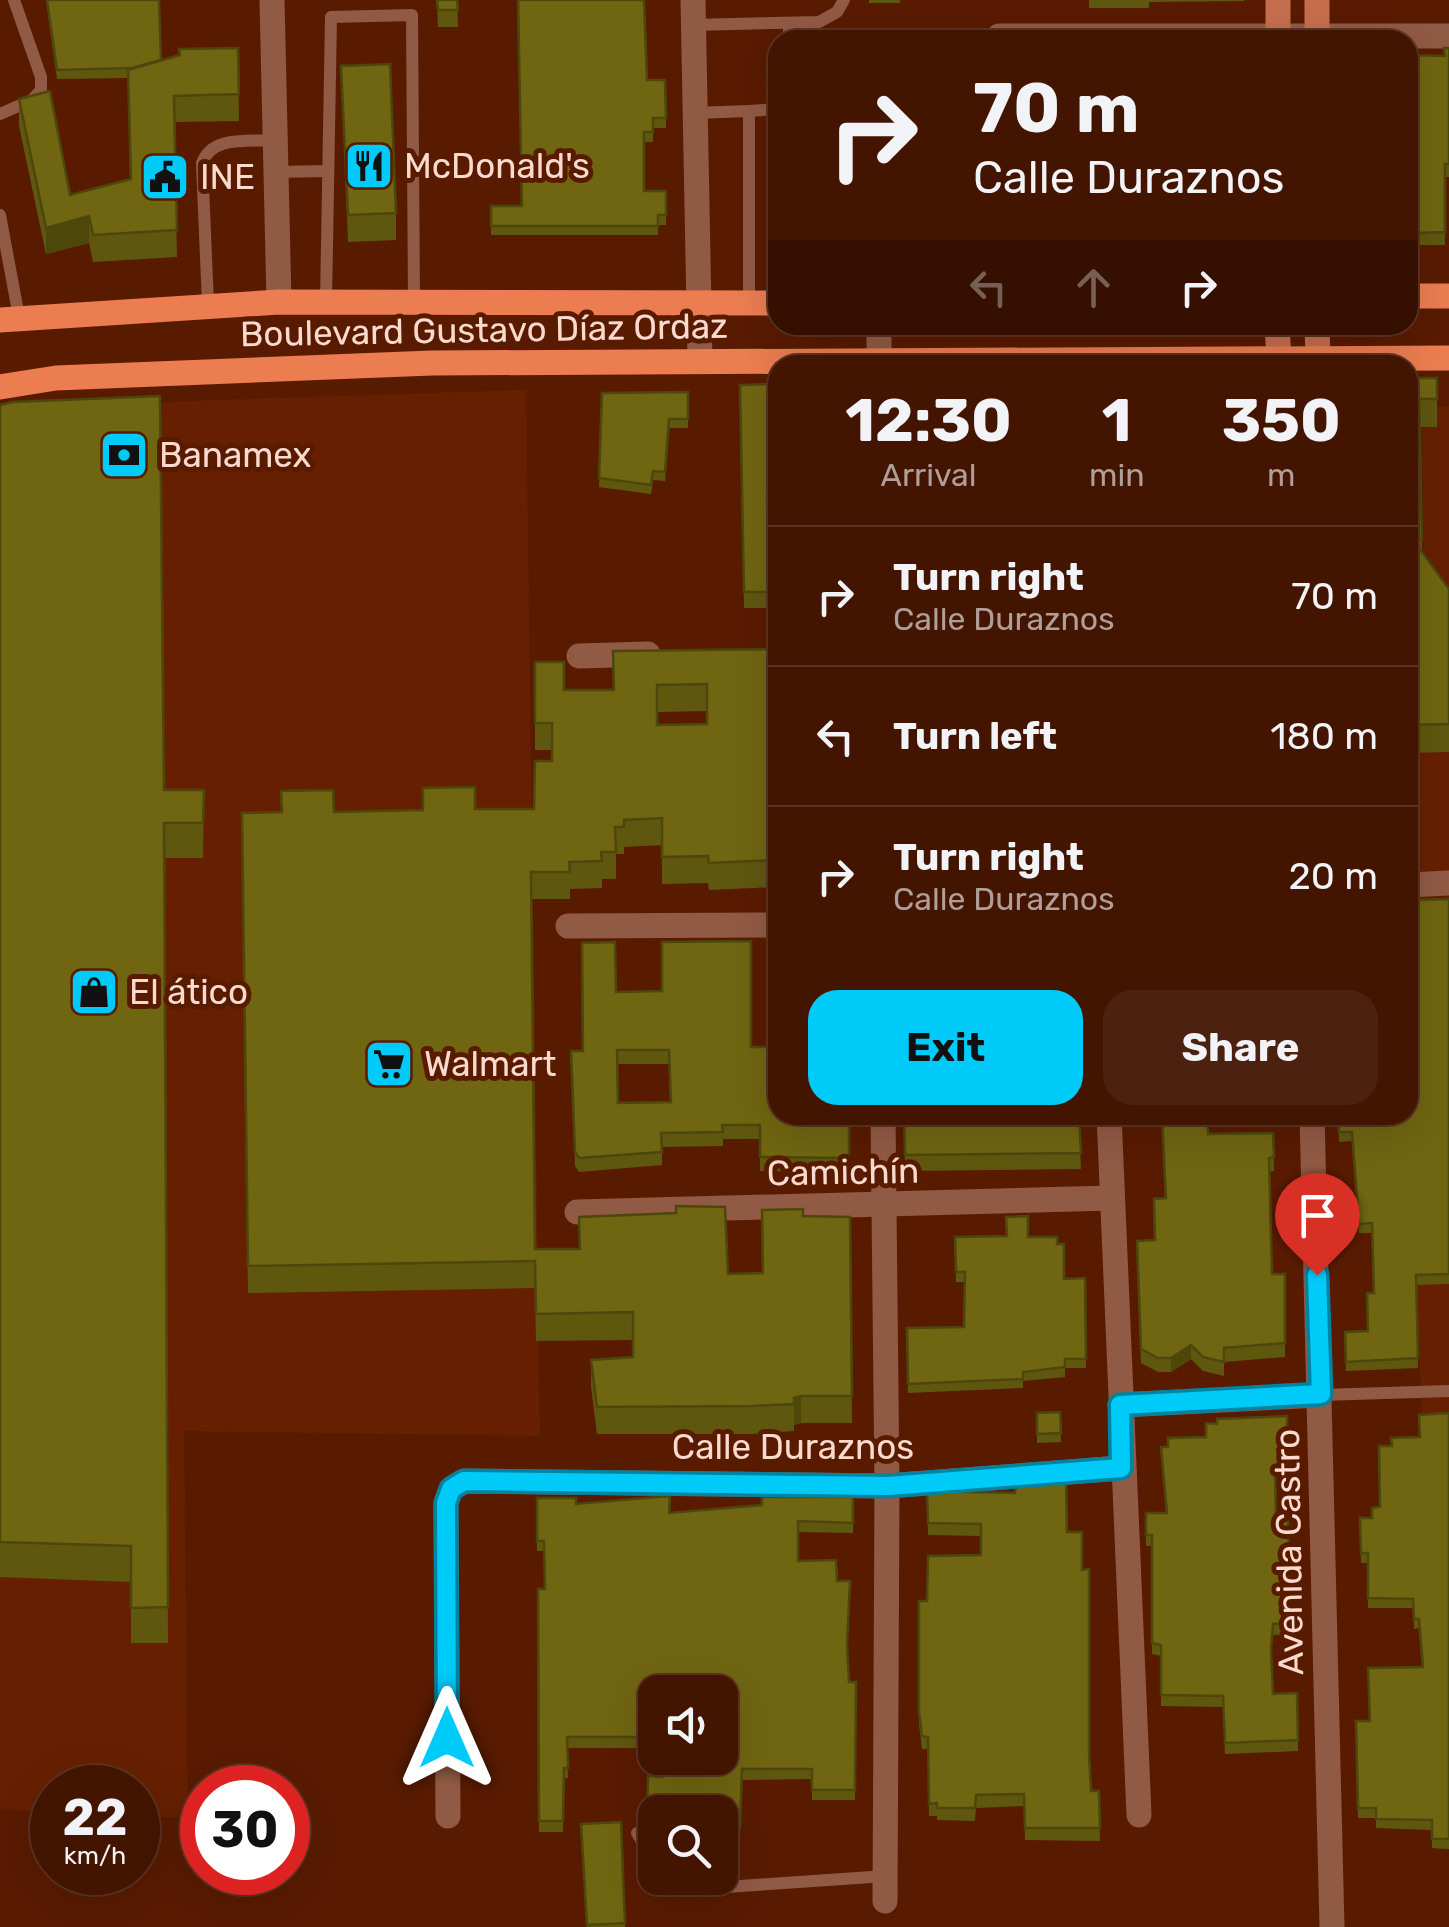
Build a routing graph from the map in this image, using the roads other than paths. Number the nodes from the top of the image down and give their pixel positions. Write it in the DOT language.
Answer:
graph roads {
  1 [pos="14,0"];
  2 [pos="272,0"];
  3 [pos="844,0"];
  4 [pos="1278,0"];
  5 [pos="1316,0"];
  6 [pos="692,12"];
  7 [pos="789,23"];
  8 [pos="789,30"];
  9 [pos="1278,30"];
  10 [pos="1317,30"];
  11 [pos="1418,36"];
  12 [pos="1449,36"];
  13 [pos="768,110"];
  14 [pos="749,111"];
  15 [pos="0,114"];
  16 [pos="693,114"];
  17 [pos="274,140"];
  18 [pos="328,171"];
  19 [pos="276,172"];
  20 [pos="0,214"];
  21 [pos="1418,296"];
  22 [pos="1449,296"];
  23 [pos="414,300"];
  24 [pos="279,302"];
  25 [pos="326,302"];
  26 [pos="768,303"];
  27 [pos="208,304"];
  28 [pos="748,304"];
  29 [pos="697,305"];
  30 [pos="9,318"];
  31 [pos="1449,358"];
  32 [pos="1418,359"];
  33 [pos="700,360"];
  34 [pos="768,363"];
  35 [pos="0,387"];
  36 [pos="678,654"];
  37 [pos="580,656"];
  38 [pos="1449,882"];
  39 [pos="1418,884"];
  40 [pos="768,925"];
  41 [pos="568,926"];
  42 [pos="883,1125"];
  43 [pos="1108,1125"];
  44 [pos="1312,1125"];
  45 [pos="1112,1198"];
  46 [pos="885,1207"];
  47 [pos="577,1212"];
  48 [pos="1449,1391"];
  49 [pos="1321,1394"];
  50 [pos="1120,1405"];
  51 [pos="1121,1468"];
  52 [pos="888,1486"];
  53 [pos="1139,1815"];
  54 [pos="448,1816"];
  55 [pos="738,1887"];
  56 [pos="886,1889"];
  57 [pos="1332,1927"];
  1 -- 15 [label="lane"];
  2 -- 17 [label="street"];
  3 -- 7 [label="lane"];
  4 -- 9 [label="main road"];
  5 -- 10 [label="main road"];
  6 -- 7 [label="lane"];
  6 -- 16 [label="street"];
  7 -- 8 [label="lane"];
  11 -- 12 [label="street"];
  13 -- 14 [label="lane"];
  14 -- 16 [label="lane"];
  14 -- 28 [label="lane"];
  16 -- 29 [label="street"];
  17 -- 19 [label="street"];
  17 -- 27 [label="lane"];
  18 -- 19 [label="lane"];
  18 -- 23 [label="lane"];
  18 -- 25 [label="lane"];
  19 -- 24 [label="street"];
  20 -- 30 [label="lane"];
  21 -- 22 [label="main road"];
  23 -- 25 [label="main road, Boulevard Gustavo Díaz Ordaz"];
  23 -- 29 [label="main road, Boulevard Gustavo Díaz Ordaz"];
  24 -- 25 [label="main road, Boulevard Gustavo Díaz Ordaz"];
  24 -- 27 [label="main road, Boulevard Gustavo Díaz Ordaz"];
  26 -- 28 [label="main road, Boulevard Gustavo Díaz Ordaz"];
  27 -- 30 [label="main road, Boulevard Gustavo Díaz Ordaz"];
  28 -- 29 [label="main road, Boulevard Gustavo Díaz Ordaz"];
  29 -- 33 [label="street"];
  31 -- 32 [label="main road, Boulevard Gustavo Díaz Ordaz"];
  33 -- 34 [label="main road, Boulevard Gustavo Díaz Ordaz"];
  33 -- 35 [label="main road, Boulevard Gustavo Díaz Ordaz"];
  36 -- 37 [label="street"];
  38 -- 39 [label="street"];
  40 -- 41 [label="street"];
  42 -- 46 [label="street"];
  43 -- 45 [label="street"];
  44 -- 49 [label="street, Avenida Castro"];
  45 -- 46 [label="street, Camichín"];
  45 -- 50 [label="street"];
  46 -- 47 [label="street, Camichín"];
  46 -- 52 [label="street"];
  48 -- 49 [label="lane"];
  49 -- 50 [label="street"];
  49 -- 57 [label="street, Avenida Castro"];
  50 -- 51 [label="street"];
  51 -- 52 [label="street, Calle Duraznos"];
  51 -- 53 [label="street"];
  52 -- 54 [label="street, Calle Duraznos"];
  52 -- 56 [label="street"];
  55 -- 56 [label="lane"];
}
